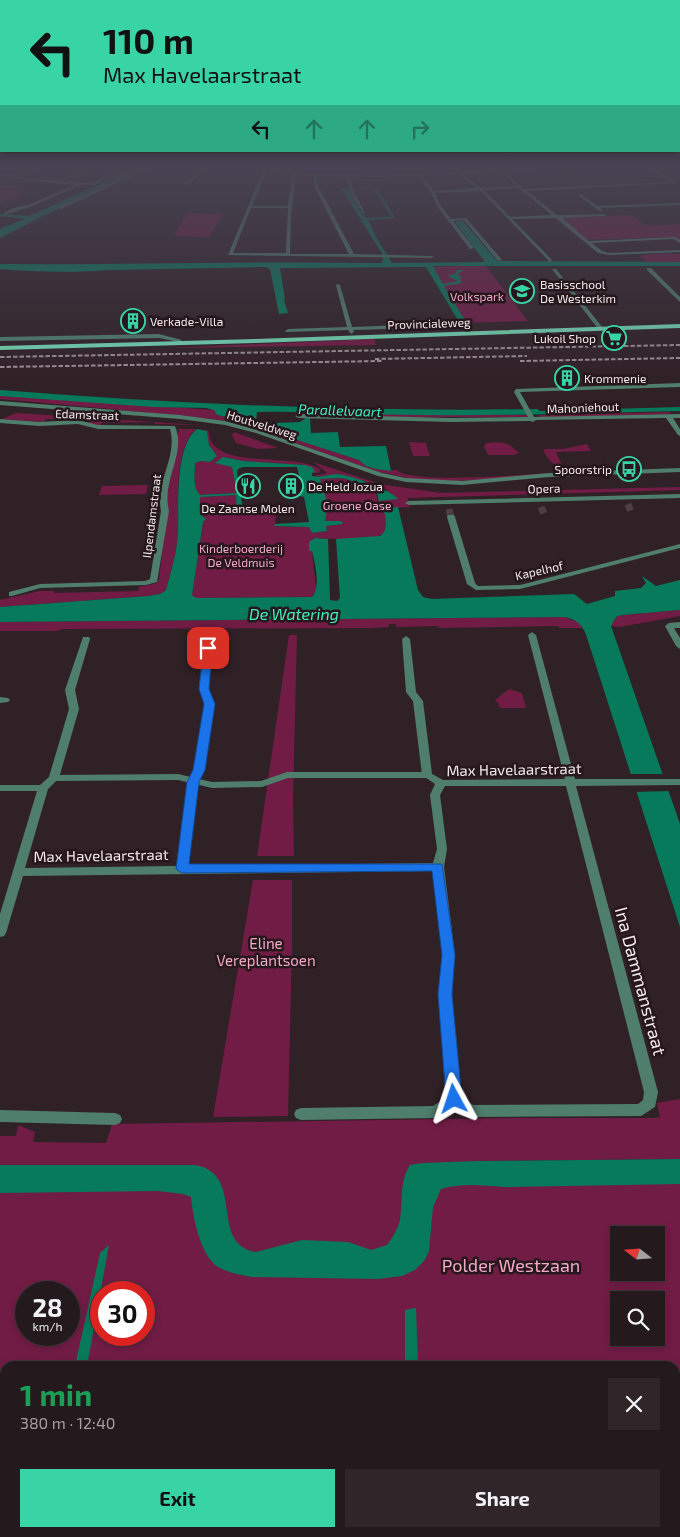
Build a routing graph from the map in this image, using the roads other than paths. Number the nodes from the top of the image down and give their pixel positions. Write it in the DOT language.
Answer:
graph roads {
  1 [pos="237,238"];
  2 [pos="287,238"];
  3 [pos="343,238"];
  4 [pos="464,238"];
  5 [pos="481,238"];
  6 [pos="529,238"];
  7 [pos="583,238"];
  8 [pos="588,242"];
  9 [pos="680,242"];
  10 [pos="472,248"];
  11 [pos="680,251"];
  12 [pos="631,253"];
  13 [pos="288,255"];
  14 [pos="352,255"];
  15 [pos="432,256"];
  16 [pos="636,258"];
  17 [pos="500,260"];
  18 [pos="550,261"];
  19 [pos="649,269"];
  20 [pos="554,270"];
  21 [pos="338,285"];
  22 [pos="680,300"];
  23 [pos="680,322"];
  24 [pos="456,325"];
  25 [pos="680,326"];
  26 [pos="599,327"];
  27 [pos="483,328"];
  28 [pos="288,331"];
  29 [pos="351,333"];
  30 [pos="476,333"];
  31 [pos="0,340"];
  32 [pos="179,342"];
  33 [pos="0,344"];
  34 [pos="0,348"];
  35 [pos="680,385"];
  36 [pos="2,405"];
  37 [pos="298,416"];
  38 [pos="668,416"];
  39 [pos="680,416"];
  40 [pos="532,418"];
  41 [pos="0,421"];
  42 [pos="173,427"];
  43 [pos="680,434"];
  44 [pos="680,470"];
  45 [pos="680,477"];
  46 [pos="514,480"];
  47 [pos="680,496"];
  48 [pos="410,503"];
  49 [pos="449,509"];
  50 [pos="680,546"];
  51 [pos="12,594"];
  52 [pos="680,625"];
  53 [pos="532,635"];
  54 [pos="209,637"];
  55 [pos="86,639"];
  56 [pos="406,639"];
  57 [pos="680,646"];
  58 [pos="426,775"];
  59 [pos="54,778"];
  60 [pos="193,782"];
  61 [pos="570,782"];
  62 [pos="676,782"];
  63 [pos="441,783"];
  64 [pos="0,788"];
  65 [pos="43,788"];
  66 [pos="438,867"];
  67 [pos="182,869"];
  68 [pos="19,872"];
  69 [pos="0,933"];
  70 [pos="454,1099"];
  71 [pos="301,1114"];
  72 [pos="0,1116"];
  73 [pos="115,1119"];
  1 -- 13 [label="street"];
  2 -- 13 [label="street"];
  3 -- 14 [label="street"];
  4 -- 10 [label="street"];
  5 -- 17 [label="street"];
  6 -- 18 [label="street"];
  7 -- 8 [label="street"];
  8 -- 9 [label="street"];
  8 -- 12 [label="street"];
  11 -- 12 [label="street"];
  12 -- 16 [label="street"];
  13 -- 14 [label="street"];
  14 -- 15 [label="street"];
  19 -- 22 [label="street"];
  20 -- 26 [label="street"];
  21 -- 29 [label="street"];
  23 -- 26 [label="main road, Provincialeweg"];
  24 -- 27 [label="main road"];
  24 -- 29 [label="street, Provincialeweg"];
  25 -- 26 [label="main road, Provincialeweg"];
  26 -- 27 [label="main road, Provincialeweg"];
  26 -- 30 [label="main road, Provincialeweg"];
  27 -- 29 [label="main road, Provincialeweg"];
  27 -- 30 [label="main road"];
  28 -- 29 [label="street, Provincialeweg"];
  29 -- 30 [label="main road, Provincialeweg"];
  29 -- 32 [label="main road, Provincialeweg"];
  31 -- 32 [label="street, Provincialeweg"];
  32 -- 33 [label="main road, Provincialeweg"];
  32 -- 34 [label="main road, Provincialeweg"];
  35 -- 40 [label="street"];
  36 -- 46 [label="street, Houtveldweg"];
  37 -- 40 [label="street, Mahoniehout"];
  38 -- 39 [label="street, Mahoniehout"];
  38 -- 40 [label="street, Mahoniehout"];
  38 -- 43 [label="street"];
  41 -- 42 [label="street, Edamstraat"];
  42 -- 51 [label="street, Ilpendamstraat"];
  44 -- 46 [label="street, Houtveldweg"];
  45 -- 46 [label="street, Houtveldweg"];
  47 -- 49 [label="street, Opera"];
  48 -- 49 [label="street, Opera"];
  49 -- 50 [label="street, Kapelhof"];
  52 -- 57 [label="street"];
  53 -- 61 [label="street"];
  54 -- 60 [label="street"];
  55 -- 59 [label="street"];
  56 -- 58 [label="street"];
  58 -- 60 [label="street"];
  58 -- 63 [label="street"];
  59 -- 60 [label="street"];
  59 -- 65 [label="street"];
  60 -- 67 [label="street"];
  61 -- 62 [label="street, Max Havelaarstraat"];
  61 -- 63 [label="street, Max Havelaarstraat"];
  61 -- 70 [label="street, Ina Dammanstraat"];
  63 -- 66 [label="street, Max Havelaarstraat"];
  64 -- 65 [label="street"];
  65 -- 68 [label="street, Max Havelaarstraat"];
  66 -- 67 [label="street, Max Havelaarstraat"];
  66 -- 70 [label="street"];
  67 -- 68 [label="street, Max Havelaarstraat"];
  68 -- 69 [label="street"];
  70 -- 71 [label="street"];
  72 -- 73 [label="street"];
}
